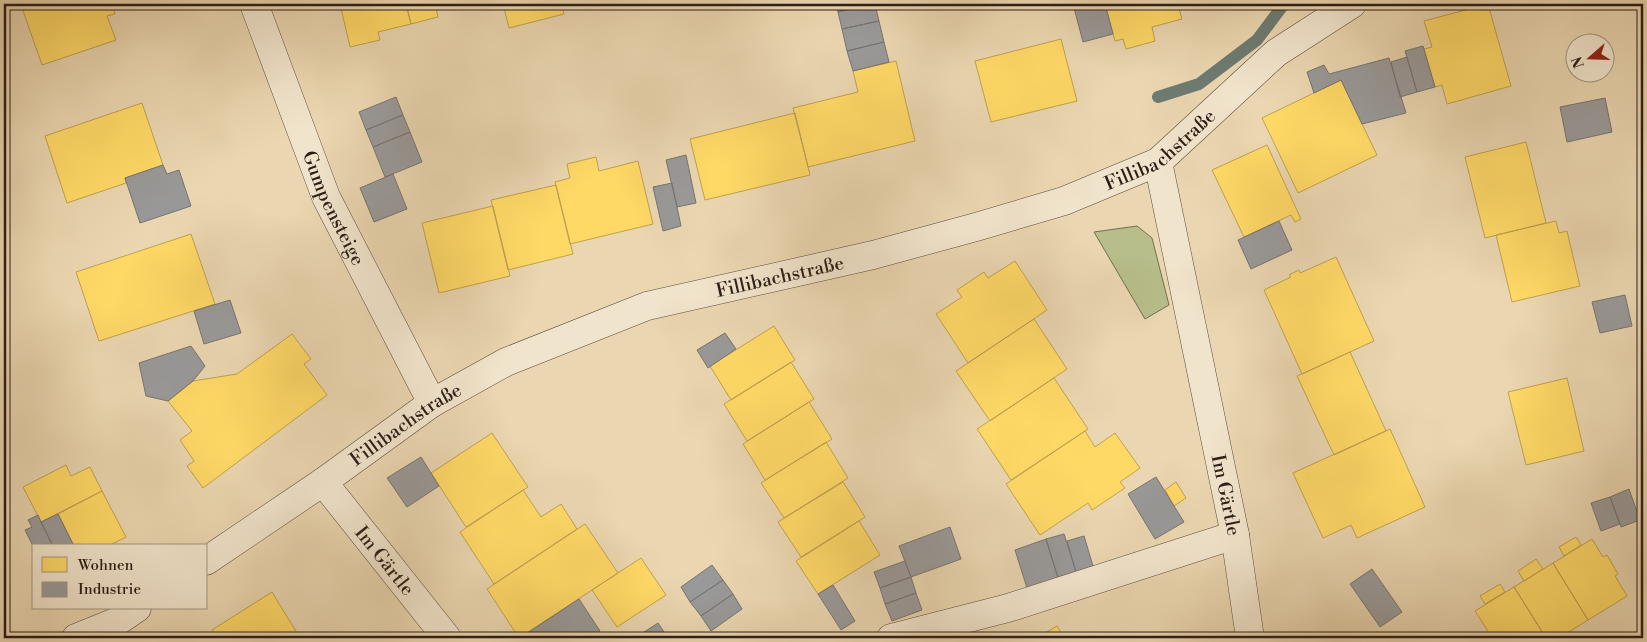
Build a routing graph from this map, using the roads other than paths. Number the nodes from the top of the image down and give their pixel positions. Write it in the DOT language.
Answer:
graph roads {
  1 [pos="254,4"];
  2 [pos="1352,4"];
  3 [pos="1158,162"];
  4 [pos="432,403"];
  5 [pos="322,482"];
  6 [pos="1235,536"];
  7 [pos="208,560"];
  8 [pos="134,610"];
  9 [pos="76,638"];
  10 [pos="448,638"];
  11 [pos="891,638"];
  12 [pos="1250,638"];
  1 -- 4 [label="street, Gumpensteige"];
  2 -- 3 [label="street, Fillibachstraße"];
  3 -- 4 [label="street, Fillibachstraße"];
  3 -- 6 [label="street, Im Gärtle"];
  4 -- 5 [label="street, Fillibachstraße"];
  5 -- 7 [label="street, Fillibachstraße"];
  5 -- 10 [label="street, Im Gärtle"];
  6 -- 11 [label="street, Im Gärtle"];
  6 -- 12 [label="street"];
  8 -- 9 [label="street"];
}
